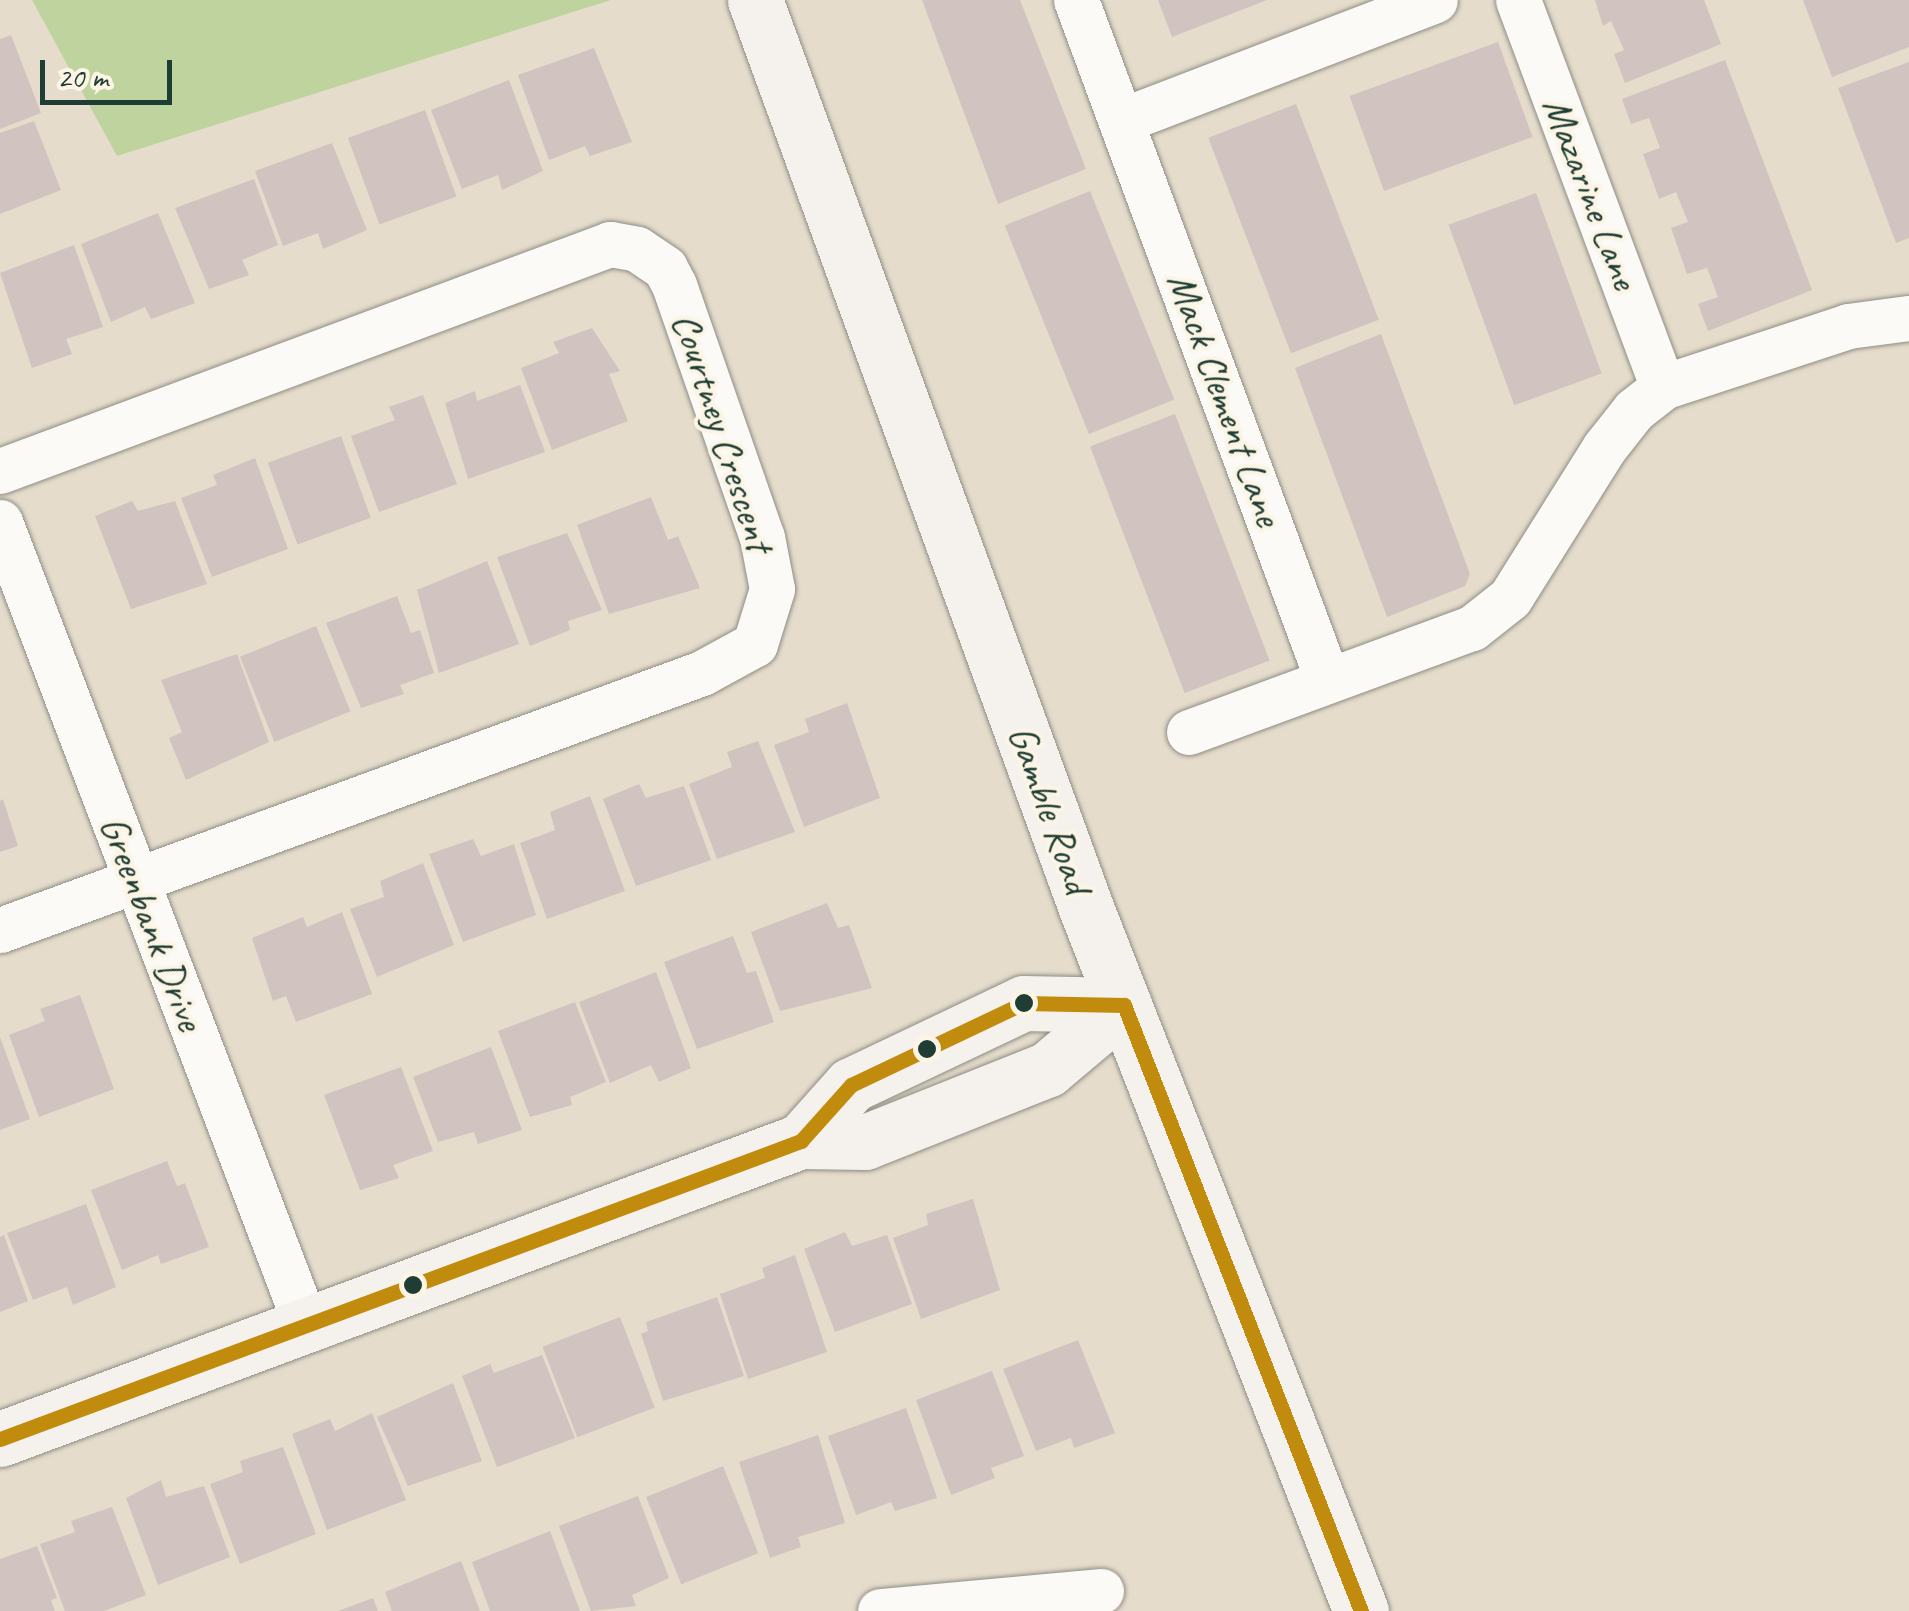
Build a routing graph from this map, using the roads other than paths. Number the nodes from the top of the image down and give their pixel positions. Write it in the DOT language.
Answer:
graph roads {
  1 [pos="755,0"];
  2 [pos="1076,0"];
  3 [pos="1435,0"];
  4 [pos="1518,0"];
  5 [pos="1123,120"];
  6 [pos="1909,318"];
  7 [pos="1663,387"];
  8 [pos="0,470"];
  9 [pos="0,522"];
  10 [pos="1326,679"];
  11 [pos="1189,732"];
  12 [pos="135,879"];
  13 [pos="0,930"];
  14 [pos="1124,1004"];
  15 [pos="305,1324"];
  16 [pos="0,1440"];
  17 [pos="1102,1591"];
  18 [pos="880,1611"];
  19 [pos="1361,1611"];
  1 -- 14 [label="main road, Gamble Road"];
  2 -- 5 [label="street, Mack Clement Lane"];
  3 -- 5 [label="street"];
  4 -- 7 [label="street, Mazarine Lane"];
  5 -- 10 [label="street, Mack Clement Lane"];
  6 -- 7 [label="street"];
  7 -- 10 [label="street"];
  8 -- 12 [label="street, Courtney Crescent"];
  9 -- 12 [label="street, Greenbank Drive"];
  10 -- 11 [label="street"];
  12 -- 13 [label="street, Courtney Crescent"];
  12 -- 15 [label="street, Greenbank Drive"];
  14 -- 15 [label="main road"];
  14 -- 19 [label="main road, Gamble Road"];
  15 -- 16 [label="main road"];
  17 -- 18 [label="street"];
}
